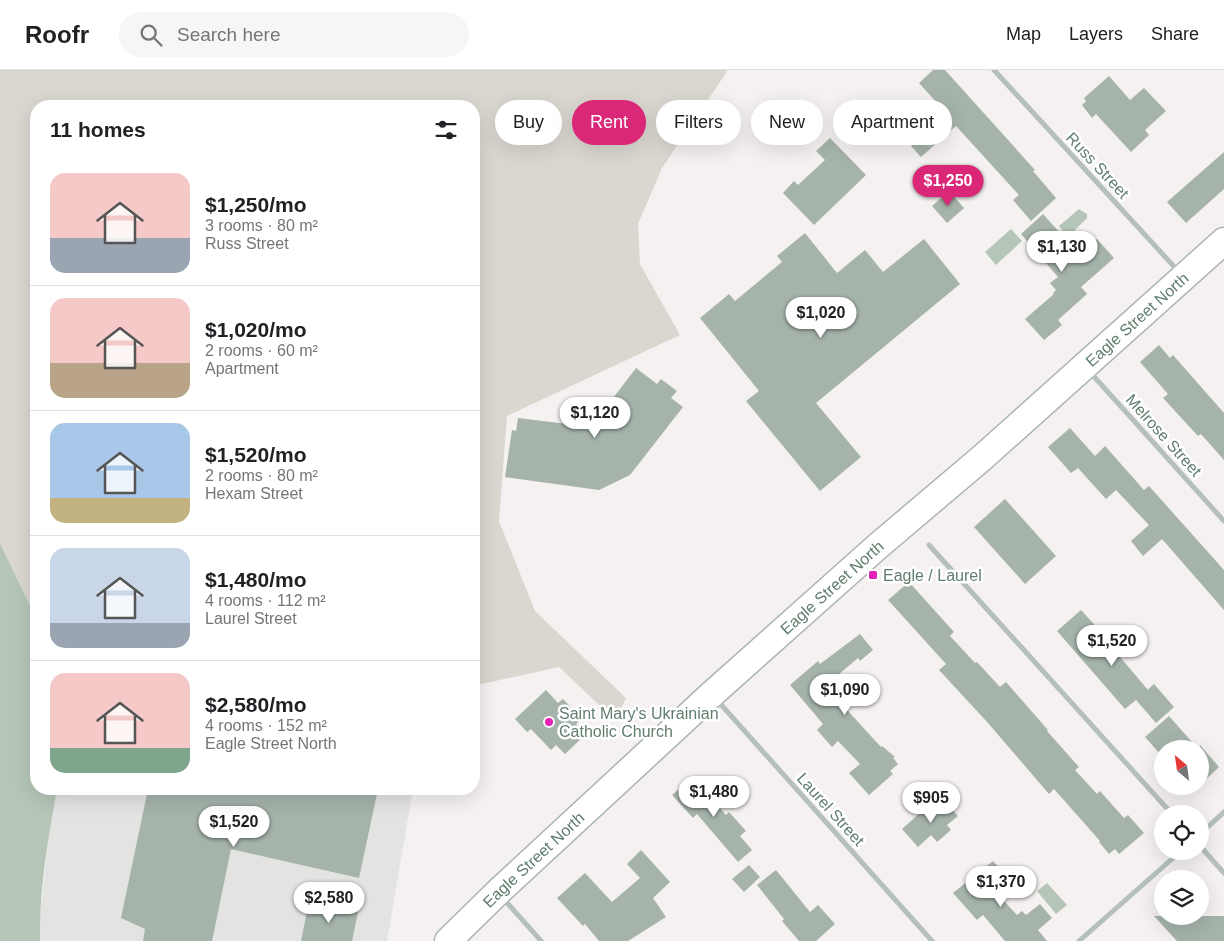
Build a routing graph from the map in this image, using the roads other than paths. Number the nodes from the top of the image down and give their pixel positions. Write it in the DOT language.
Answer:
graph roads {
  1 [pos="994,70"];
  2 [pos="1224,241"];
  3 [pos="1183,277"];
  4 [pos="1085,366"];
  5 [pos="1224,521"];
  6 [pos="929,545"];
  7 [pos="712,694"];
  8 [pos="1164,805"];
  9 [pos="1224,812"];
  10 [pos="1209,826"];
  11 [pos="1209,856"];
  12 [pos="1171,860"];
  13 [pos="1224,873"];
  14 [pos="498,892"];
  15 [pos="448,941"];
  16 [pos="541,941"];
  17 [pos="932,941"];
  18 [pos="1079,941"];
  1 -- 3 [label="street, Russ Street"];
  2 -- 3 [label="main road, Eagle Street North"];
  3 -- 4 [label="main road, Eagle Street North"];
  4 -- 5 [label="street, Melrose Street"];
  4 -- 7 [label="main road, Eagle Street North"];
  6 -- 8 [label="street"];
  7 -- 14 [label="main road, Eagle Street North"];
  7 -- 17 [label="street, Laurel Street"];
  9 -- 10 [label="street"];
  11 -- 13 [label="street"];
  12 -- 18 [label="street"];
  14 -- 15 [label="main road, Eagle Street North"];
  14 -- 16 [label="street"];
}
